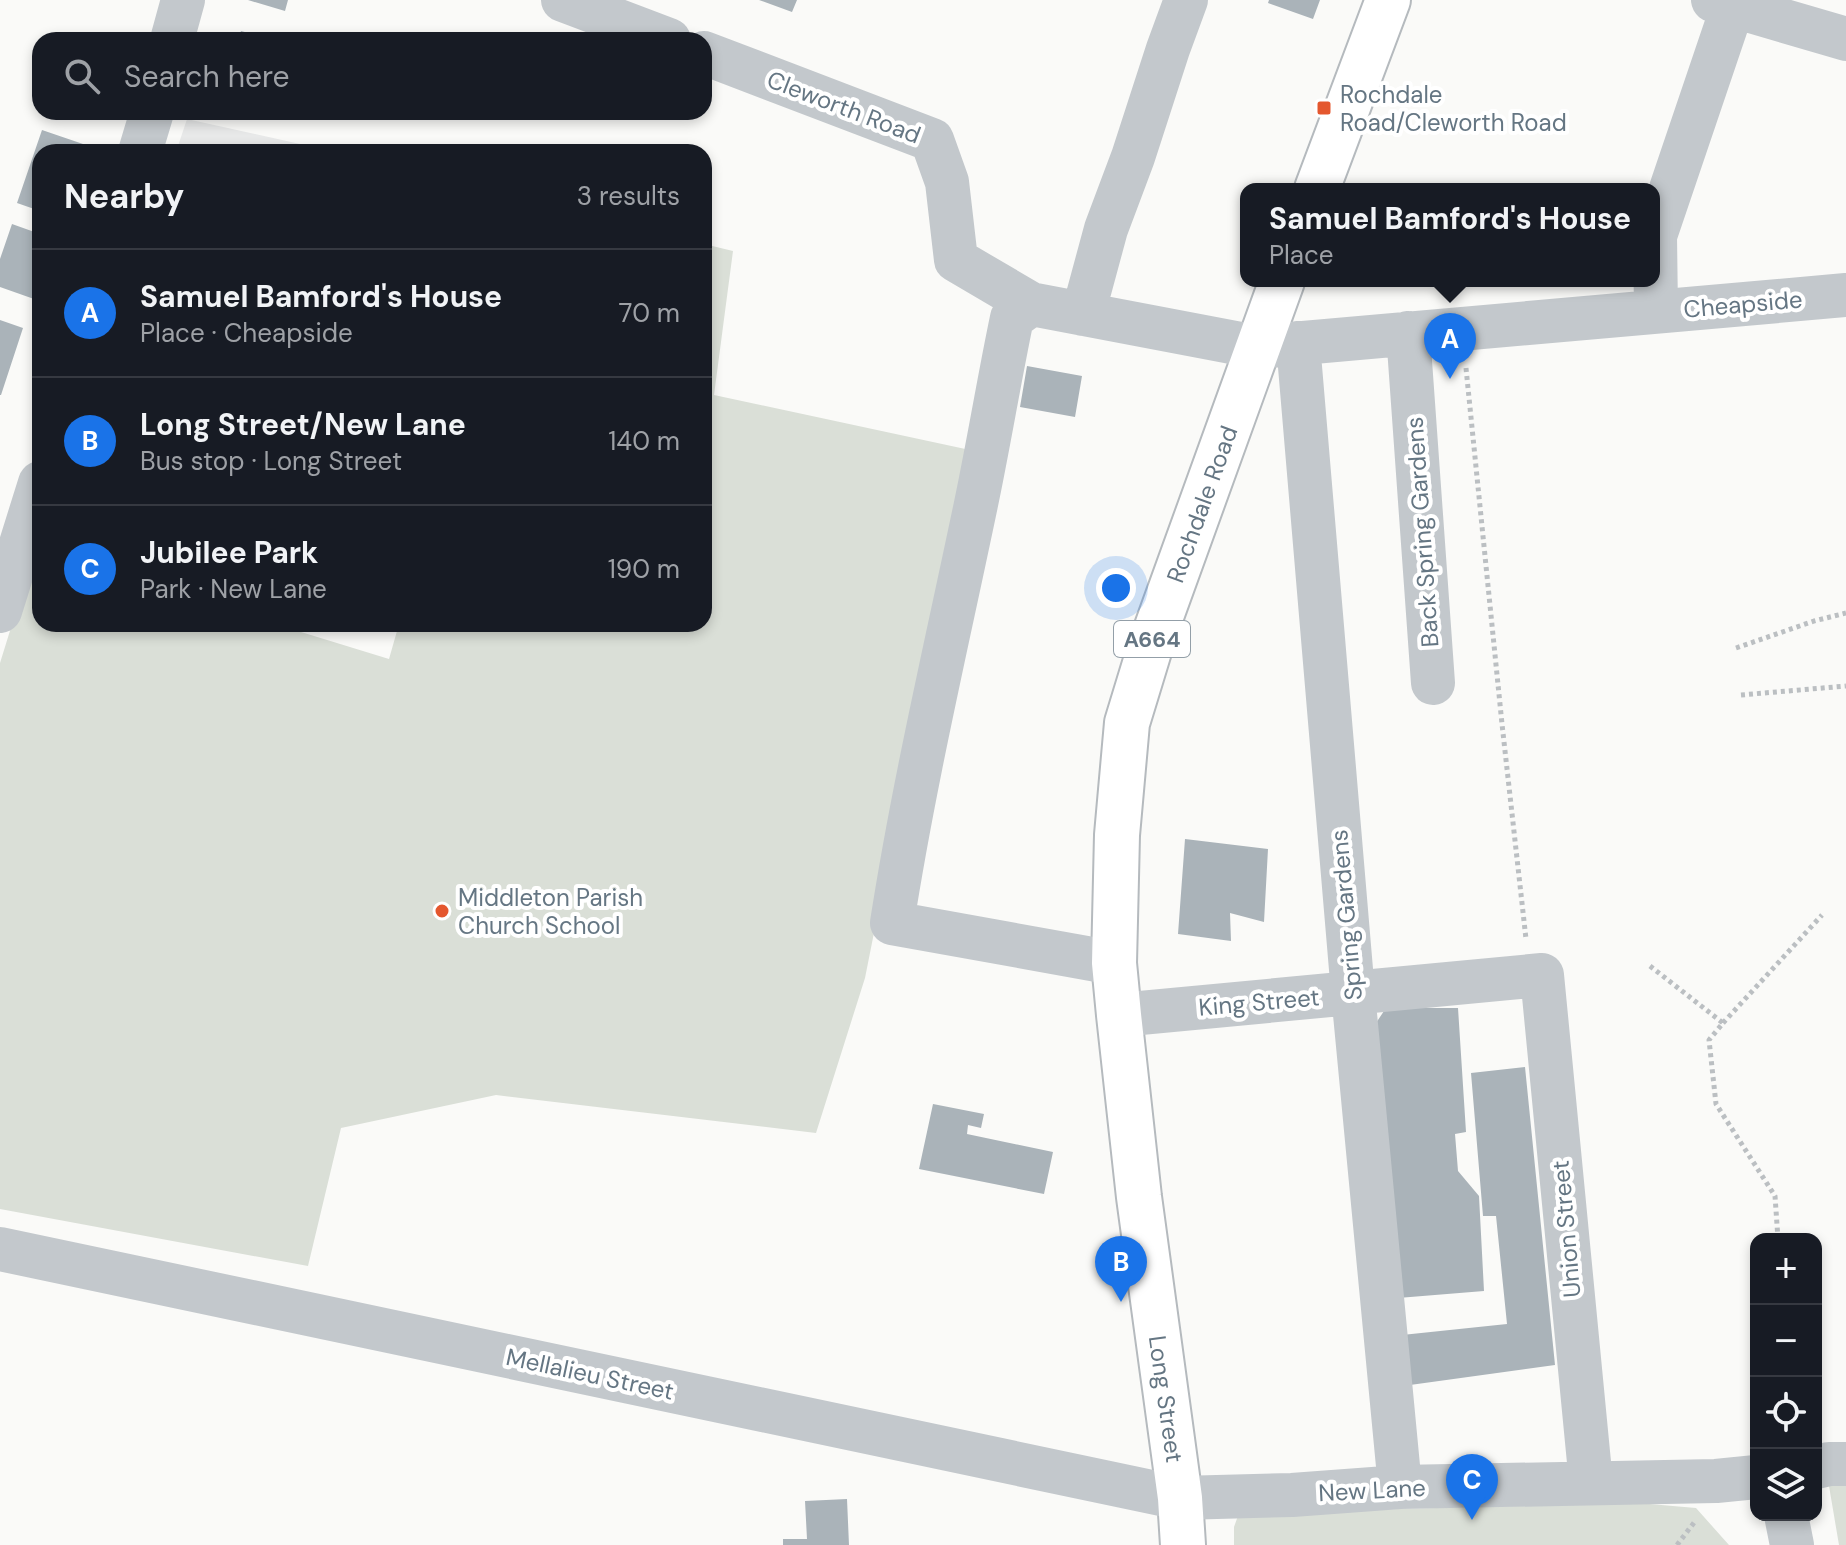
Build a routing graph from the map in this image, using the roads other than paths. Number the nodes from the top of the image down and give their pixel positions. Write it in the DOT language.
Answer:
graph roads {
  1 [pos="183,0"];
  2 [pos="563,0"];
  3 [pos="1186,0"];
  4 [pos="1388,0"];
  5 [pos="1727,2"];
  6 [pos="1836,24"];
  7 [pos="174,32"];
  8 [pos="648,32"];
  9 [pos="712,56"];
  10 [pos="150,120"];
  11 [pos="142,144"];
  12 [pos="1319,183"];
  13 [pos="1660,220"];
  14 [pos="1282,287"];
  15 [pos="1656,287"];
  16 [pos="1846,295"];
  17 [pos="1031,304"];
  18 [pos="1656,311"];
  19 [pos="1083,314"];
  20 [pos="1408,333"];
  21 [pos="1278,345"];
  22 [pos="32,509"];
  23 [pos="0,611"];
  24 [pos="1433,683"];
  25 [pos="1114,963"];
  26 [pos="1536,976"];
  27 [pos="1353,993"];
  28 [pos="1119,1015"];
  29 [pos="0,1249"];
  30 [pos="1846,1464"];
  31 [pos="1822,1466"];
  32 [pos="1750,1478"];
  33 [pos="1591,1483"];
  34 [pos="1400,1487"];
  35 [pos="1180,1498"];
  36 [pos="1787,1521"];
  37 [pos="1183,1545"];
  38 [pos="1792,1545"];
  1 -- 7 [label="street"];
  2 -- 8 [label="street"];
  3 -- 19 [label="street"];
  4 -- 12 [label="main road"];
  5 -- 6 [label="street"];
  5 -- 13 [label="street"];
  9 -- 17 [label="street, Cleworth Road"];
  10 -- 11 [label="street"];
  14 -- 21 [label="main road, Rochdale Road / A664"];
  15 -- 18 [label="street"];
  16 -- 18 [label="street, Cheapside"];
  17 -- 19 [label="street, Cleworth Road"];
  17 -- 25 [label="street"];
  18 -- 20 [label="street, Cheapside"];
  19 -- 21 [label="street, Cleworth Road"];
  20 -- 21 [label="street, Cheapside"];
  20 -- 24 [label="street, Back Spring Gardens"];
  21 -- 25 [label="main road, Rochdale Road / A664"];
  21 -- 27 [label="street, Spring Gardens"];
  22 -- 23 [label="street"];
  25 -- 28 [label="main road, Rochdale Road / A664"];
  26 -- 27 [label="street, King Street"];
  26 -- 33 [label="street, Union Street"];
  27 -- 28 [label="street, King Street"];
  27 -- 34 [label="street, Spring Gardens"];
  28 -- 35 [label="main road, Long Street / A664"];
  29 -- 35 [label="street, Mellalieu Street"];
  30 -- 31 [label="street"];
  32 -- 33 [label="street, New Lane"];
  33 -- 34 [label="street, New Lane"];
  34 -- 35 [label="street, New Lane"];
  35 -- 37 [label="main road, Long Street / A664"];
  36 -- 38 [label="street"];
}
